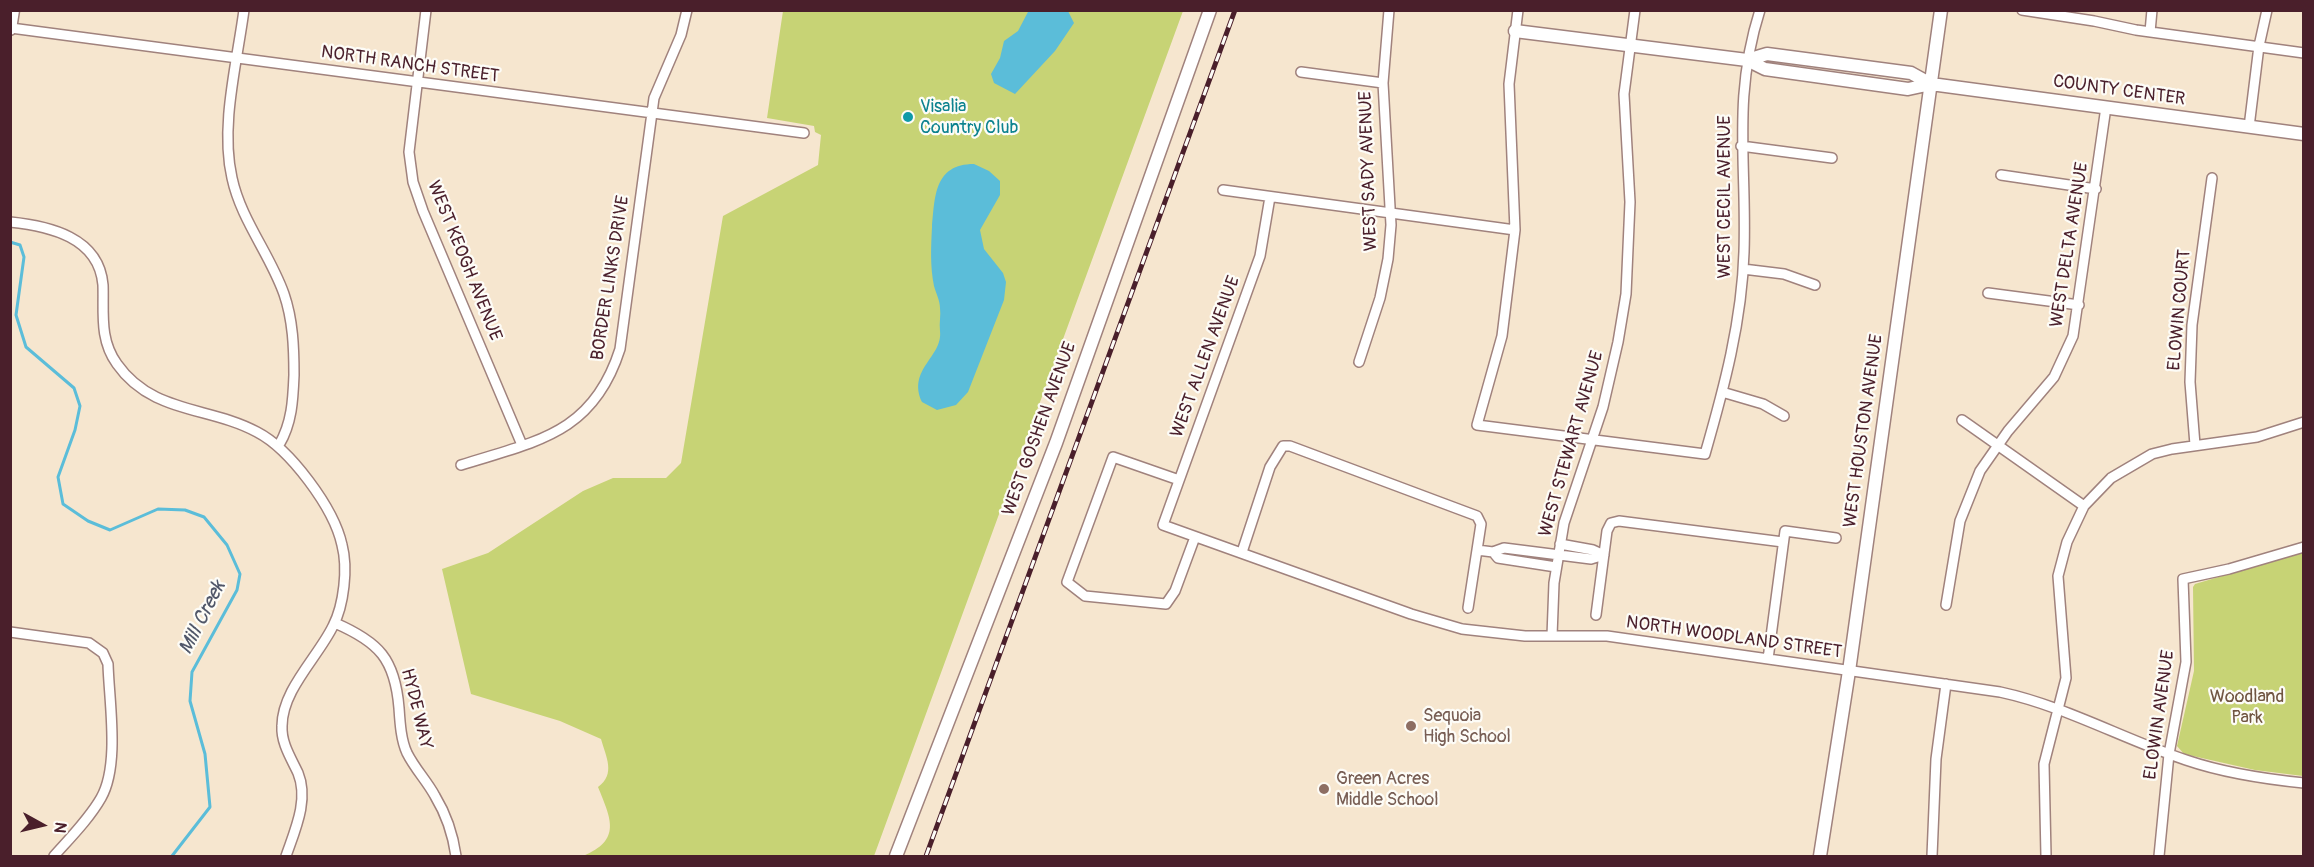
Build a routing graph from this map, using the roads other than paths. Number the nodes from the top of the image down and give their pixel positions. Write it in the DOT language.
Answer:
graph roads {
  1 [pos="12,10"];
  2 [pos="243,10"];
  3 [pos="426,10"];
  4 [pos="687,10"];
  5 [pos="1210,10"];
  6 [pos="1389,10"];
  7 [pos="1518,10"];
  8 [pos="1635,10"];
  9 [pos="1760,10"];
  10 [pos="1941,10"];
  11 [pos="2152,10"];
  12 [pos="2266,10"];
  13 [pos="2022,11"];
  14 [pos="11,29"];
  15 [pos="1515,31"];
  16 [pos="2150,32"];
  17 [pos="1629,44"];
  18 [pos="2259,46"];
  19 [pos="2304,53"];
  20 [pos="237,58"];
  21 [pos="1747,60"];
  22 [pos="1301,72"];
  23 [pos="417,82"];
  24 [pos="1383,83"];
  25 [pos="1930,84"];
  26 [pos="2106,107"];
  27 [pos="652,114"];
  28 [pos="2249,127"];
  29 [pos="804,133"];
  30 [pos="2304,134"];
  31 [pos="1741,146"];
  32 [pos="1832,158"];
  33 [pos="2001,175"];
  34 [pos="2212,178"];
  35 [pos="2096,189"];
  36 [pos="1222,190"];
  37 [pos="1270,197"];
  38 [pos="1390,211"];
  39 [pos="10,222"];
  40 [pos="1515,230"];
  41 [pos="1743,269"];
  42 [pos="1815,285"];
  43 [pos="1988,293"];
  44 [pos="2079,305"];
  45 [pos="1359,362"];
  46 [pos="1722,392"];
  47 [pos="1784,416"];
  48 [pos="1962,420"];
  49 [pos="2304,422"];
  50 [pos="1591,440"];
  51 [pos="279,445"];
  52 [pos="2195,445"];
  53 [pos="522,446"];
  54 [pos="1997,446"];
  55 [pos="461,465"];
  56 [pos="1179,480"];
  57 [pos="2084,506"];
  58 [pos="1163,525"];
  59 [pos="1196,537"];
  60 [pos="1836,538"];
  61 [pos="1783,542"];
  62 [pos="1560,544"];
  63 [pos="2304,547"];
  64 [pos="1477,550"];
  65 [pos="1242,552"];
  66 [pos="1493,552"];
  67 [pos="1584,553"];
  68 [pos="1558,555"];
  69 [pos="1604,555"];
  70 [pos="1556,567"];
  71 [pos="1946,605"];
  72 [pos="1468,608"];
  73 [pos="1596,615"];
  74 [pos="335,623"];
  75 [pos="10,633"];
  76 [pos="1552,636"];
  77 [pos="1768,659"];
  78 [pos="1849,671"];
  79 [pos="1946,684"];
  80 [pos="2059,710"];
  81 [pos="2169,754"];
  82 [pos="2304,783"];
  83 [pos="54,856"];
  84 [pos="286,856"];
  85 [pos="456,856"];
  86 [pos="896,856"];
  87 [pos="1820,856"];
  88 [pos="1932,856"];
  89 [pos="2046,856"];
  90 [pos="2159,856"];
  1 -- 14 [label="main road"];
  2 -- 20 [label="street"];
  3 -- 23 [label="street, WEST KEOGH AVENUE"];
  4 -- 27 [label="street, BORDER LINKS DRIVE"];
  5 -- 86 [label="main road, WEST GOSHEN AVENUE"];
  6 -- 24 [label="street, WEST SADY AVENUE"];
  7 -- 15 [label="street"];
  8 -- 17 [label="street, WEST STEWART AVENUE"];
  9 -- 21 [label="street, WEST CECIL AVENUE"];
  10 -- 25 [label="main road, WEST HOUSTON AVENUE"];
  11 -- 16 [label="street"];
  12 -- 18 [label="street"];
  13 -- 16 [label="street"];
  14 -- 20 [label="street, NORTH RANCH STREET"];
  15 -- 17 [label="main road, COUNTY CENTER"];
  15 -- 40 [label="street"];
  16 -- 18 [label="street"];
  17 -- 21 [label="main road, COUNTY CENTER"];
  17 -- 50 [label="street, WEST STEWART AVENUE"];
  18 -- 19 [label="street"];
  18 -- 28 [label="street"];
  20 -- 23 [label="street, NORTH RANCH STREET"];
  20 -- 51 [label="street"];
  21 -- 25 [label="main road, COUNTY CENTER"];
  21 -- 31 [label="street, WEST CECIL AVENUE"];
  22 -- 24 [label="street"];
  23 -- 27 [label="street, NORTH RANCH STREET"];
  23 -- 53 [label="street, WEST KEOGH AVENUE"];
  24 -- 38 [label="street, WEST SADY AVENUE"];
  25 -- 26 [label="main road, COUNTY CENTER"];
  25 -- 78 [label="main road, WEST HOUSTON AVENUE"];
  26 -- 28 [label="main road, COUNTY CENTER"];
  26 -- 35 [label="street, WEST DELTA AVENUE"];
  27 -- 29 [label="street, NORTH RANCH STREET"];
  27 -- 53 [label="street, BORDER LINKS DRIVE"];
  28 -- 30 [label="main road, COUNTY CENTER"];
  31 -- 32 [label="street"];
  31 -- 41 [label="street, WEST CECIL AVENUE"];
  33 -- 35 [label="street"];
  34 -- 52 [label="street, ELOWIN COURT"];
  35 -- 44 [label="street, WEST DELTA AVENUE"];
  36 -- 37 [label="street"];
  37 -- 38 [label="street"];
  37 -- 56 [label="street, WEST ALLEN AVENUE"];
  38 -- 40 [label="street"];
  38 -- 45 [label="street, WEST SADY AVENUE"];
  39 -- 51 [label="street"];
  40 -- 50 [label="street"];
  41 -- 42 [label="street"];
  41 -- 46 [label="street, WEST CECIL AVENUE"];
  43 -- 44 [label="street"];
  44 -- 54 [label="street, WEST DELTA AVENUE"];
  46 -- 47 [label="street"];
  46 -- 50 [label="street, WEST CECIL AVENUE"];
  48 -- 54 [label="street"];
  49 -- 52 [label="street"];
  50 -- 62 [label="street, WEST STEWART AVENUE"];
  51 -- 74 [label="street"];
  52 -- 57 [label="street"];
  53 -- 55 [label="street, BORDER LINKS DRIVE"];
  54 -- 57 [label="street"];
  54 -- 71 [label="street, WEST DELTA AVENUE"];
  56 -- 58 [label="street, WEST ALLEN AVENUE"];
  56 -- 59 [label="street"];
  57 -- 80 [label="street"];
  58 -- 59 [label="street, NORTH WOODLAND STREET"];
  59 -- 65 [label="street, NORTH WOODLAND STREET"];
  60 -- 61 [label="street"];
  61 -- 69 [label="street"];
  61 -- 77 [label="street"];
  62 -- 67 [label="street"];
  62 -- 68 [label="street, WEST STEWART AVENUE"];
  63 -- 81 [label="street, ELOWIN AVENUE"];
  64 -- 65 [label="street"];
  64 -- 66 [label="street"];
  64 -- 72 [label="street"];
  65 -- 76 [label="street, NORTH WOODLAND STREET"];
  66 -- 68 [label="street"];
  66 -- 70 [label="street"];
  67 -- 68 [label="street"];
  67 -- 69 [label="street"];
  68 -- 70 [label="street, WEST STEWART AVENUE"];
  69 -- 73 [label="street"];
  70 -- 76 [label="street, WEST STEWART AVENUE"];
  74 -- 84 [label="street"];
  74 -- 85 [label="street, HYDE WAY"];
  75 -- 83 [label="street"];
  76 -- 77 [label="street, NORTH WOODLAND STREET"];
  77 -- 78 [label="street, NORTH WOODLAND STREET"];
  78 -- 79 [label="street, NORTH WOODLAND STREET"];
  78 -- 87 [label="main road, WEST HOUSTON AVENUE"];
  79 -- 80 [label="street, NORTH WOODLAND STREET"];
  79 -- 88 [label="street"];
  80 -- 81 [label="street, NORTH WOODLAND STREET"];
  80 -- 89 [label="street"];
  81 -- 82 [label="street, NORTH WOODLAND STREET"];
  81 -- 90 [label="street, ELOWIN AVENUE"];
}
